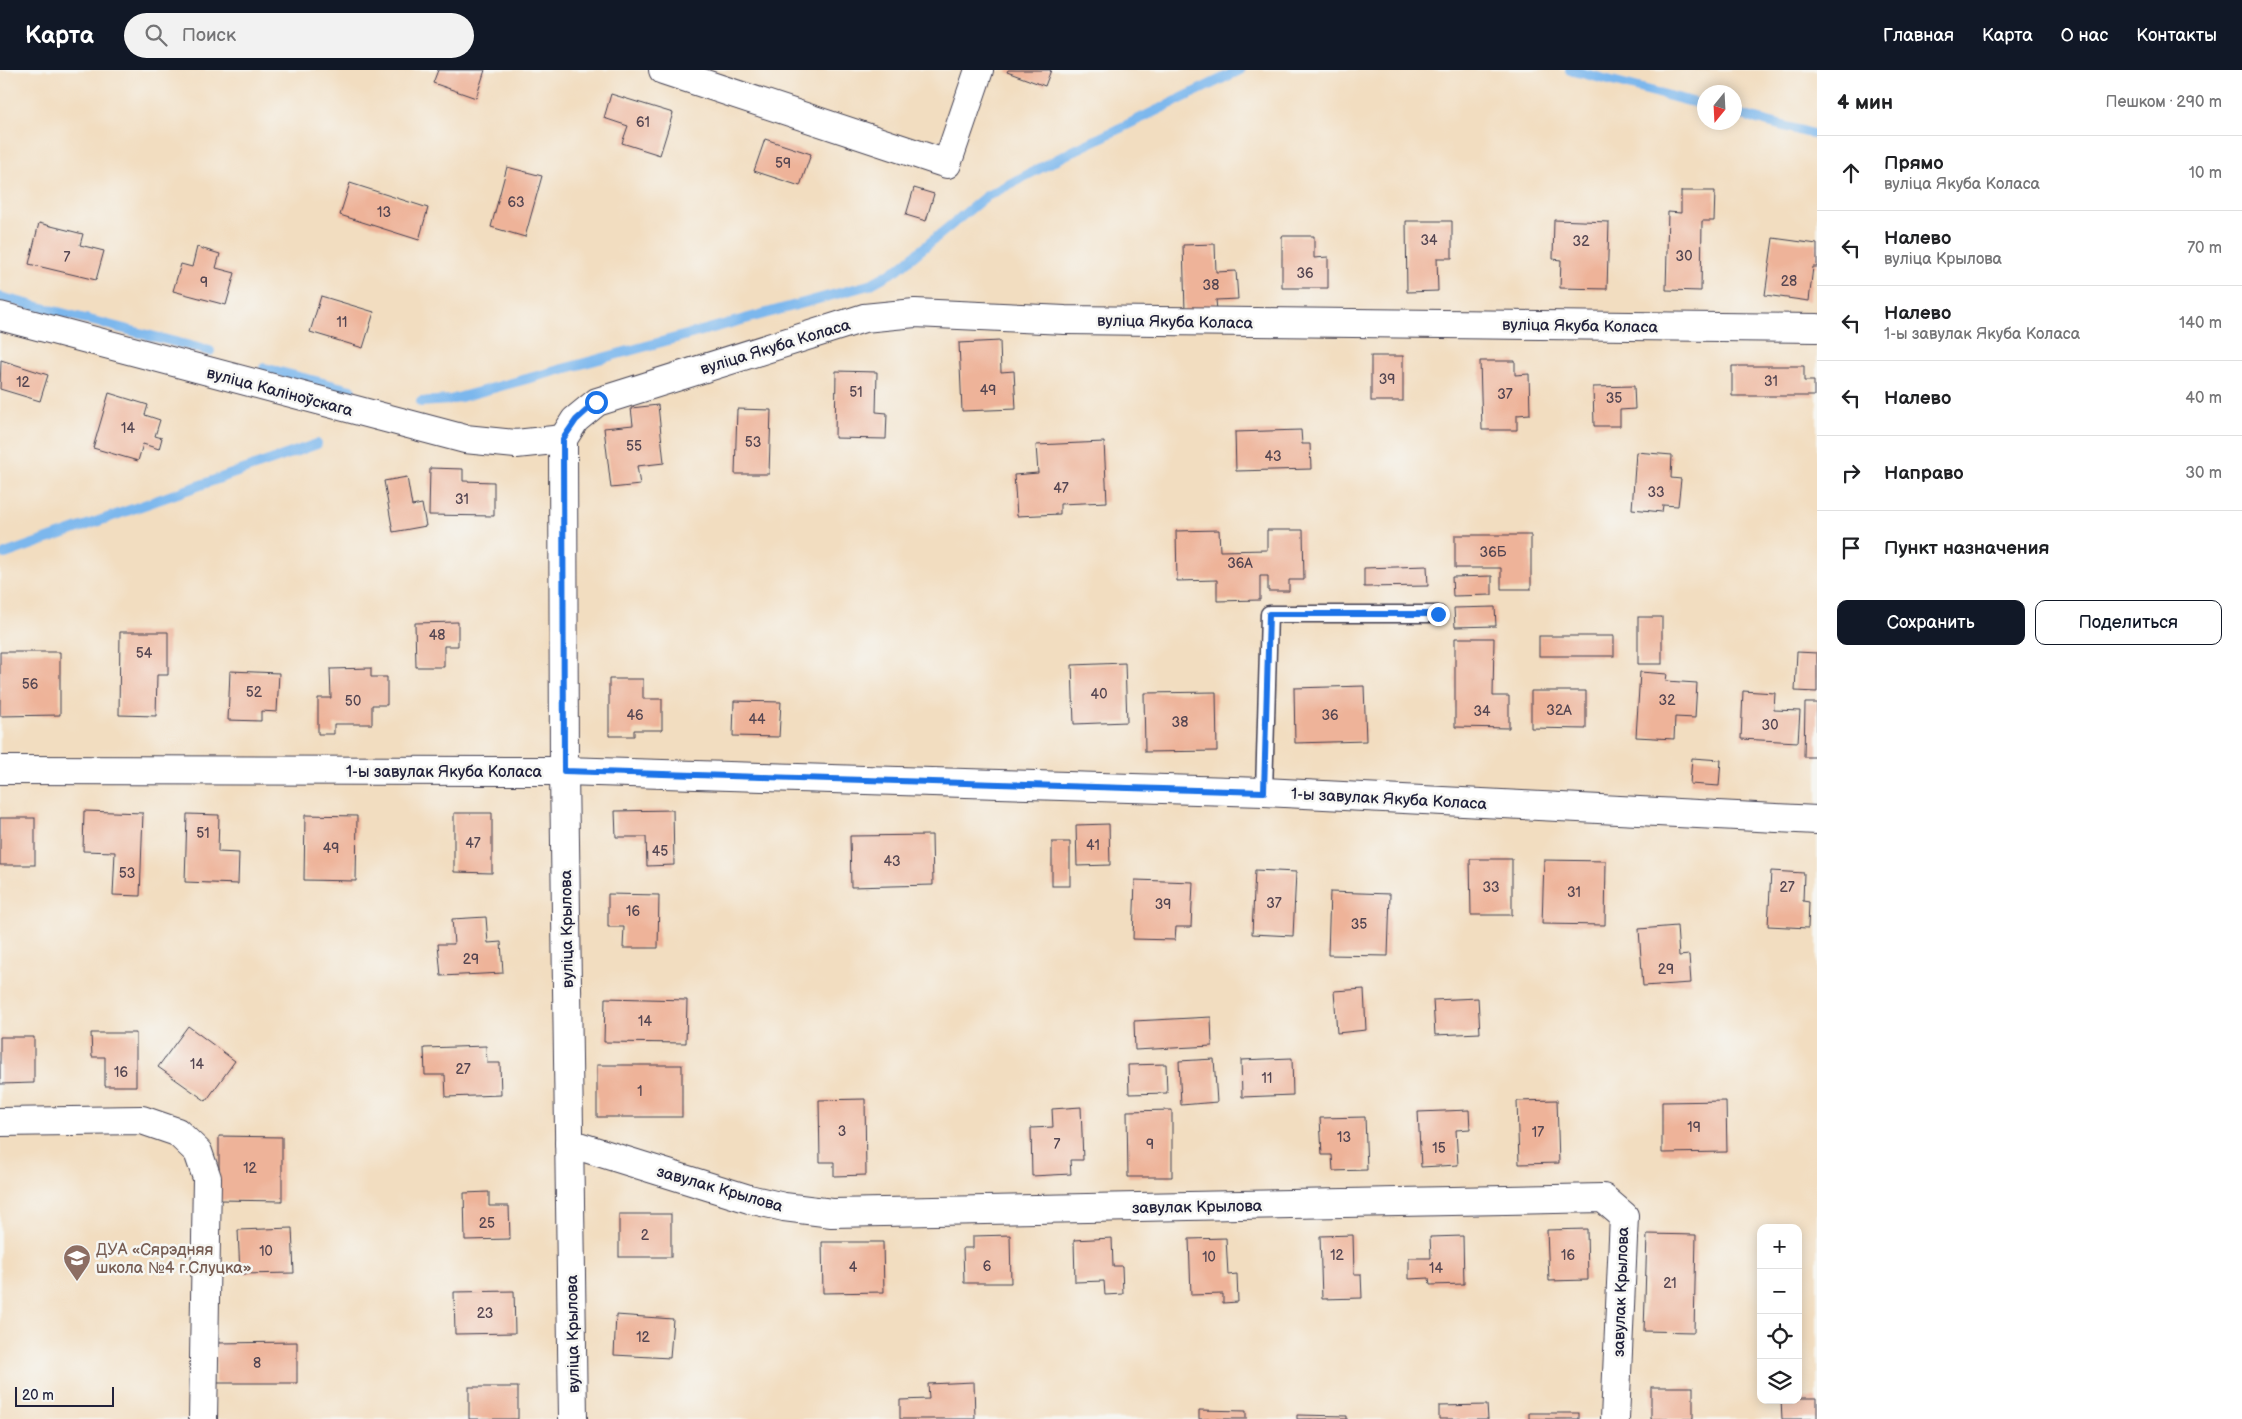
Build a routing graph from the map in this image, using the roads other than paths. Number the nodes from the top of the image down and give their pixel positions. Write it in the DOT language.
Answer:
graph roads {
  1 [pos="663,70"];
  2 [pos="979,70"];
  3 [pos="0,316"];
  4 [pos="1817,328"];
  5 [pos="563,439"];
  6 [pos="1438,614"];
  7 [pos="0,770"];
  8 [pos="564,771"];
  9 [pos="1264,792"];
  10 [pos="1817,820"];
  11 [pos="0,1122"];
  12 [pos="569,1143"];
  13 [pos="203,1419"];
  14 [pos="574,1419"];
  15 [pos="1615,1419"];
  1 -- 2 [label="street"];
  3 -- 5 [label="street, вуліца Каліноўскага"];
  4 -- 5 [label="street, вуліца Якуба Коласа"];
  5 -- 8 [label="street, вуліца Крылова"];
  6 -- 9 [label="lane"];
  7 -- 8 [label="street, 1-ы завулак Якуба Коласа"];
  8 -- 9 [label="street, 1-ы завулак Якуба Коласа"];
  8 -- 12 [label="street, вуліца Крылова"];
  9 -- 10 [label="street, 1-ы завулак Якуба Коласа"];
  11 -- 13 [label="street"];
  12 -- 14 [label="street, вуліца Крылова"];
  12 -- 15 [label="street, завулак Крылова"];
}
